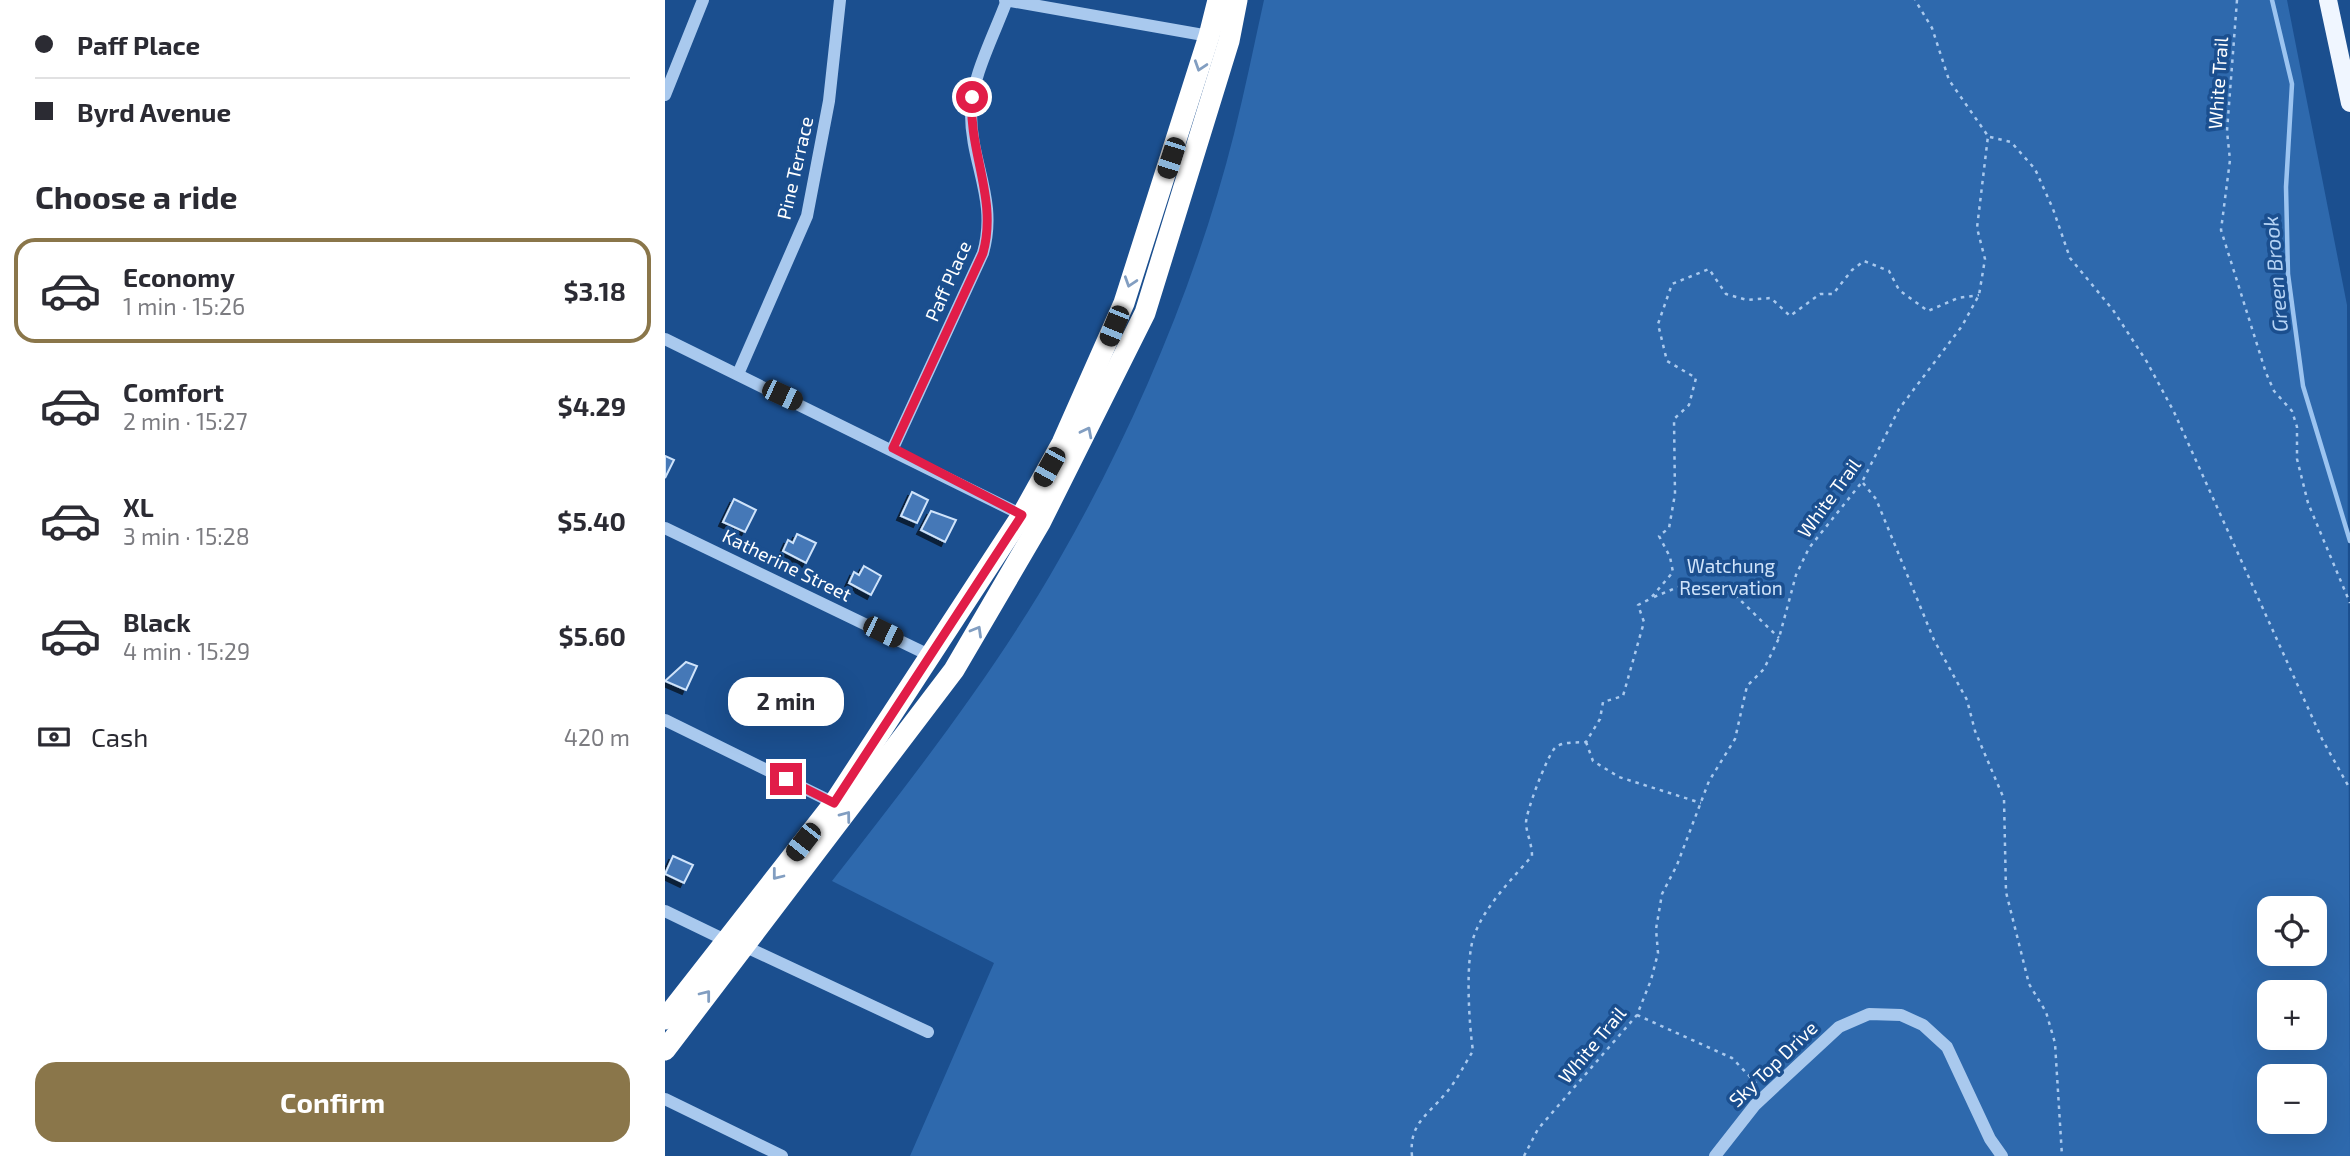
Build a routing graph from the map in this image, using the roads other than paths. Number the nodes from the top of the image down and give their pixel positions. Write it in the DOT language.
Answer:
graph roads {
  1 [pos="703,0"];
  2 [pos="840,0"];
  3 [pos="1006,0"];
  4 [pos="1218,0"];
  5 [pos="1237,0"];
  6 [pos="2328,0"];
  7 [pos="1054,4"];
  8 [pos="1209,36"];
  9 [pos="665,95"];
  10 [pos="2350,103"];
  11 [pos="665,339"];
  12 [pos="738,374"];
  13 [pos="893,448"];
  14 [pos="1022,515"];
  15 [pos="665,528"];
  16 [pos="931,656"];
  17 [pos="665,720"];
  18 [pos="834,803"];
  19 [pos="665,911"];
  20 [pos="735,943"];
  21 [pos="665,1019"];
  22 [pos="928,1032"];
  23 [pos="665,1050"];
  24 [pos="665,1099"];
  25 [pos="782,1156"];
  26 [pos="1715,1156"];
  27 [pos="2001,1156"];
  1 -- 9 [label="street"];
  2 -- 12 [label="street, Pine Terrace"];
  3 -- 7 [label="street"];
  3 -- 13 [label="street, Paff Place"];
  4 -- 8 [label="highway"];
  20 -- 5 [label="highway, one-way"];
  6 -- 10 [label="main road"];
  7 -- 8 [label="street"];
  8 -- 14 [label="highway, one-way"];
  11 -- 12 [label="street"];
  12 -- 13 [label="street"];
  13 -- 14 [label="street"];
  14 -- 16 [label="highway"];
  15 -- 16 [label="street, Katherine Street"];
  16 -- 18 [label="highway"];
  17 -- 18 [label="street"];
  18 -- 20 [label="highway, one-way"];
  19 -- 20 [label="street"];
  20 -- 21 [label="highway"];
  20 -- 22 [label="street"];
  23 -- 20 [label="highway, one-way"];
  24 -- 25 [label="street"];
  26 -- 27 [label="street, Sky Top Drive"];
}
